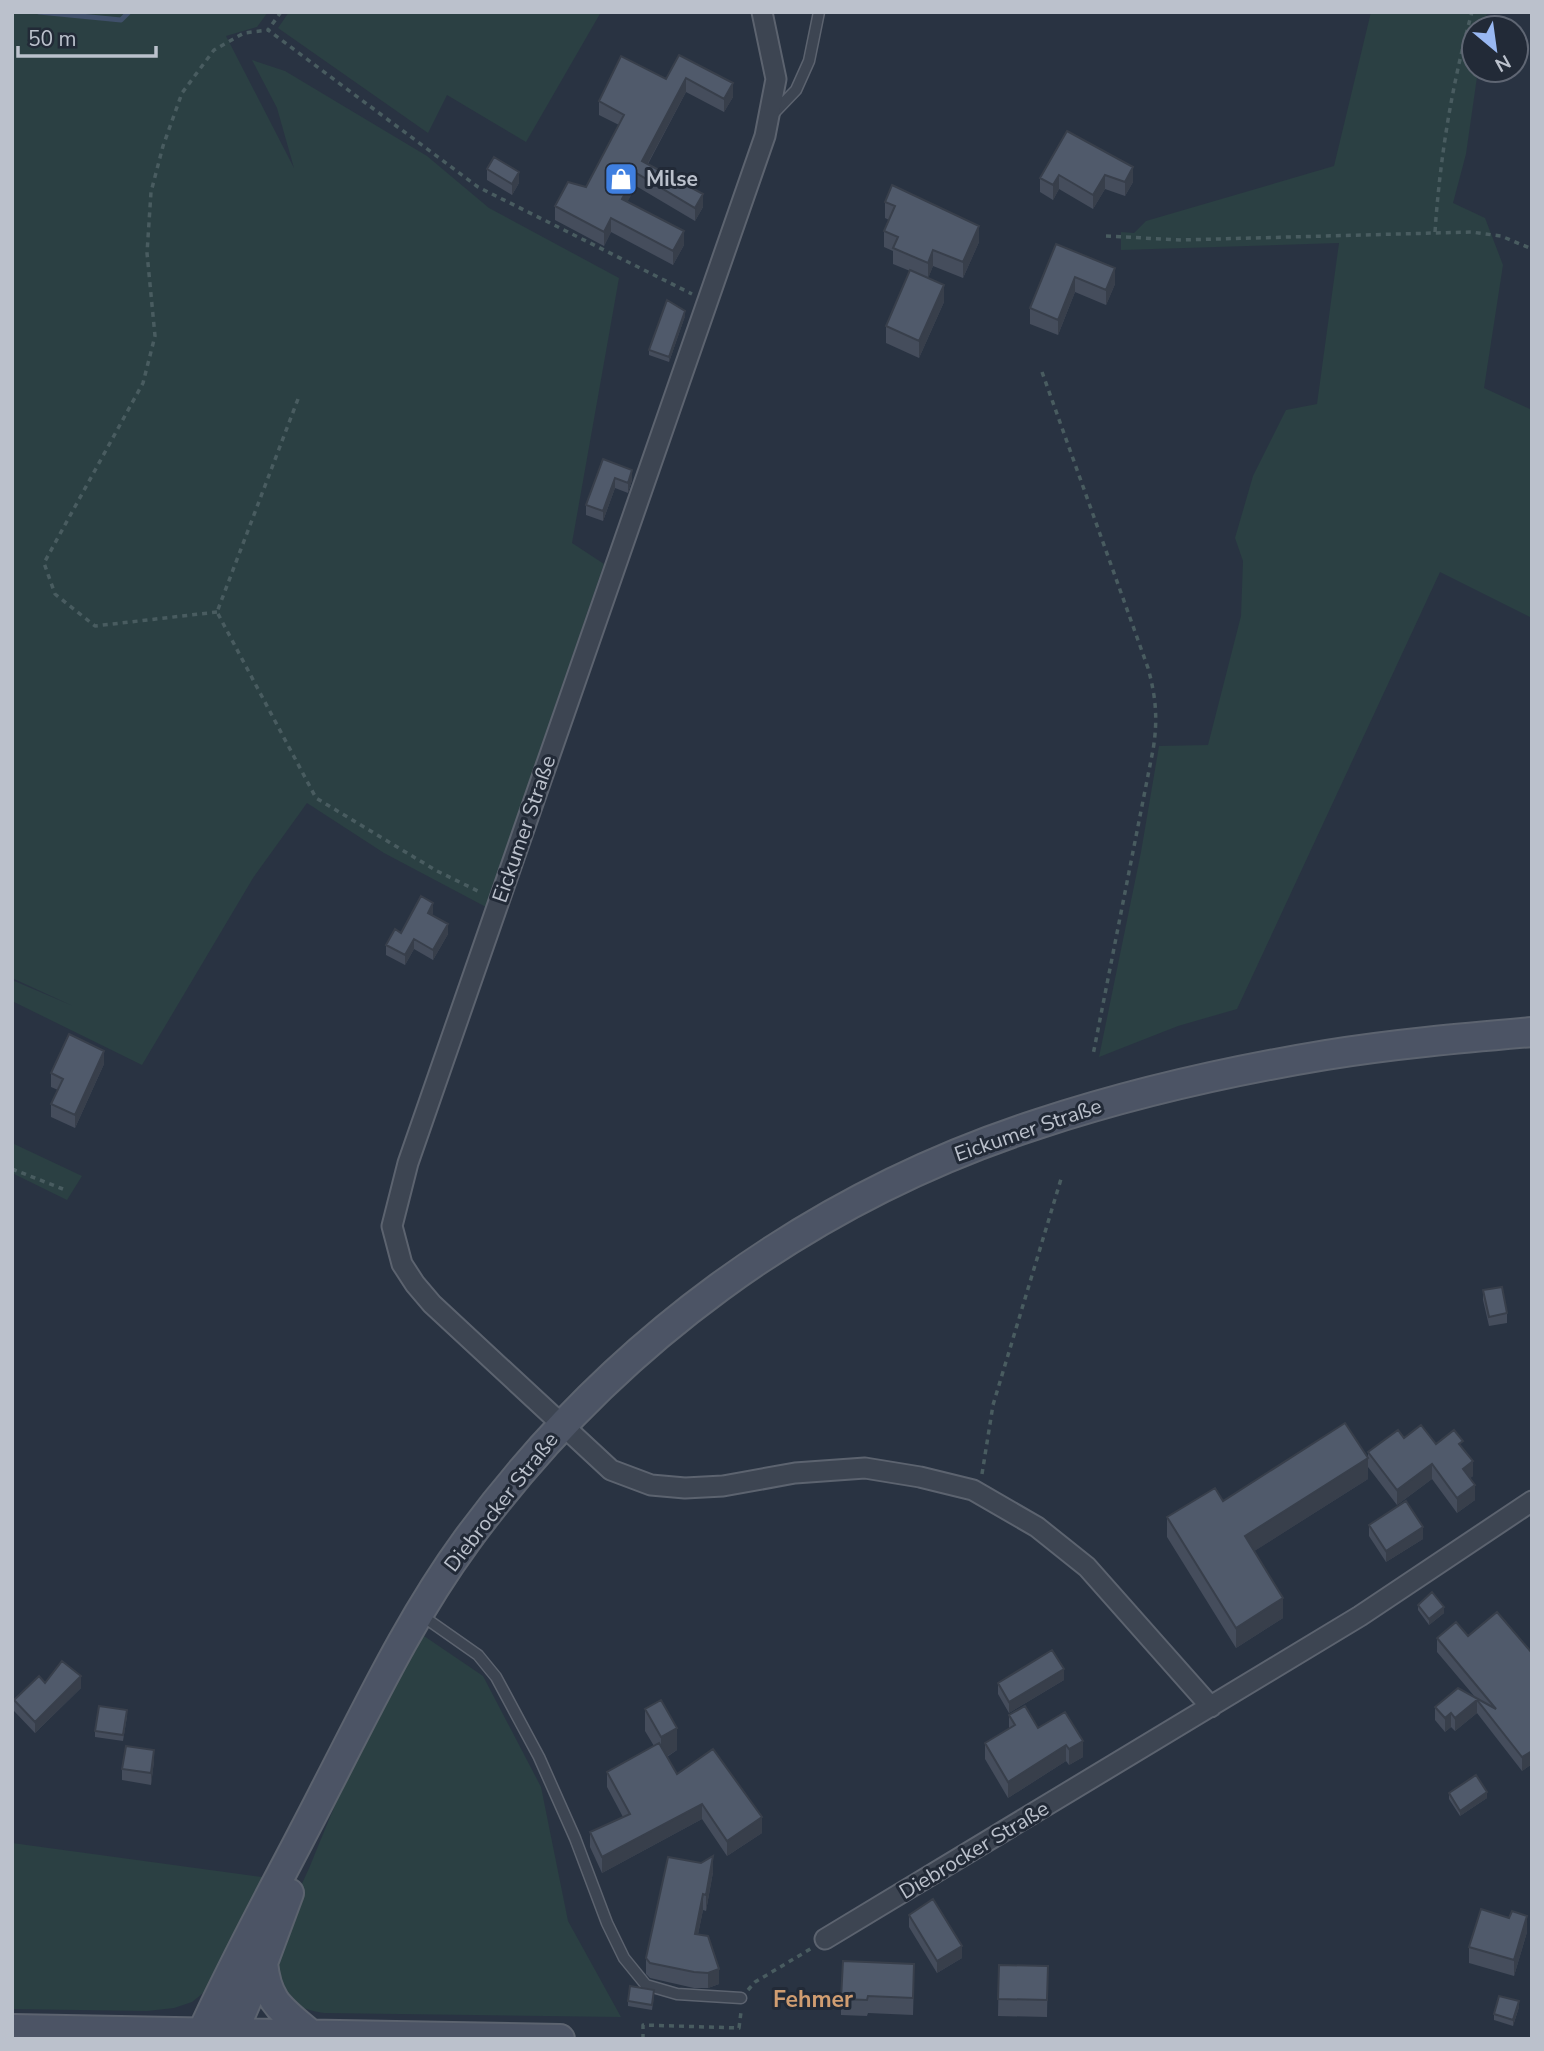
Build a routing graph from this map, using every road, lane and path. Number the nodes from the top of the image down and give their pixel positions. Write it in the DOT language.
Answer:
graph roads {
  1 [pos="281,12"];
  2 [pos="762,12"];
  3 [pos="819,12"];
  4 [pos="1472,12"];
  5 [pos="268,30"];
  6 [pos="768,119"];
  7 [pos="1435,232"];
  8 [pos="1106,236"];
  9 [pos="1532,249"];
  10 [pos="708,303"];
  11 [pos="1042,372"];
  12 [pos="298,398"];
  13 [pos="217,612"];
  14 [pos="500,901"];
  15 [pos="1532,1032"];
  16 [pos="1093,1055"];
  17 [pos="12,1169"];
  18 [pos="1061,1179"];
  19 [pos="63,1189"];
  20 [pos="562,1425"];
  21 [pos="968,1489"];
  22 [pos="1532,1501"];
  23 [pos="418,1613"];
  24 [pos="1211,1707"];
  25 [pos="337,1766"];
  26 [pos="825,1939"];
  27 [pos="263,1963"];
  28 [pos="741,1998"];
  29 [pos="12,2029"];
  30 [pos="309,2033"];
  31 [pos="109,2035"];
  32 [pos="201,2035"];
  33 [pos="232,2035"];
  34 [pos="560,2039"];
  35 [pos="643,2039"];
  1 -- 5 [label="path"];
  2 -- 6 [label="street, Eickumer Straße"];
  3 -- 6 [label="lane"];
  4 -- 7 [label="path"];
  5 -- 10 [label="path"];
  5 -- 13 [label="path"];
  6 -- 10 [label="street, Eickumer Straße"];
  7 -- 8 [label="path"];
  7 -- 9 [label="path"];
  10 -- 14 [label="street, Eickumer Straße"];
  11 -- 16 [label="path"];
  12 -- 13 [label="path"];
  13 -- 14 [label="path"];
  14 -- 20 [label="street, Eickumer Straße"];
  15 -- 20 [label="main road, Eickumer Straße"];
  17 -- 19 [label="path"];
  18 -- 21 [label="path"];
  20 -- 21 [label="street, Diebrocker Straße"];
  20 -- 23 [label="main road, Diebrocker Straße"];
  21 -- 24 [label="street"];
  22 -- 24 [label="street, Diebrocker Straße"];
  23 -- 25 [label="main road, Diebrocker Straße"];
  23 -- 28 [label="lane"];
  24 -- 26 [label="street, Diebrocker Straße"];
  25 -- 27 [label="main road, Diebrocker Straße"];
  25 -- 32 [label="main road, Diebrocker Straße"];
  26 -- 28 [label="path"];
  27 -- 30 [label="main road"];
  27 -- 33 [label="main road, Diebrocker Straße"];
  28 -- 35 [label="path"];
  29 -- 31 [label="main road"];
  30 -- 33 [label="main road"];
  30 -- 34 [label="main road"];
  31 -- 32 [label="main road"];
  32 -- 33 [label="main road"];
}
